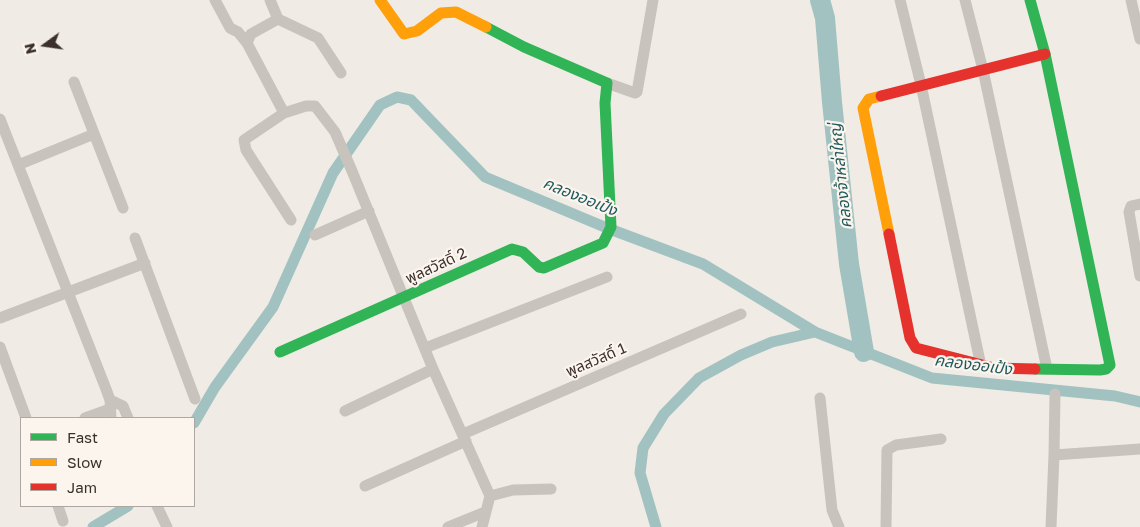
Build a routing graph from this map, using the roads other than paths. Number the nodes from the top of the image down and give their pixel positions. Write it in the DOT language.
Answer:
graph roads {
  1 [pos="215,0"];
  2 [pos="270,0"];
  3 [pos="380,0"];
  4 [pos="653,0"];
  5 [pos="900,0"];
  6 [pos="965,0"];
  7 [pos="1030,0"];
  8 [pos="1131,0"];
  9 [pos="278,19"];
  10 [pos="1140,39"];
  11 [pos="247,43"];
  12 [pos="1045,54"];
  13 [pos="983,70"];
  14 [pos="341,73"];
  15 [pos="74,82"];
  16 [pos="607,83"];
  17 [pos="921,85"];
  18 [pos="284,113"];
  19 [pos="0,119"];
  20 [pos="94,134"];
  21 [pos="18,165"];
  22 [pos="1140,204"];
  23 [pos="123,208"];
  24 [pos="369,210"];
  25 [pos="292,220"];
  26 [pos="315,235"];
  27 [pos="135,238"];
  28 [pos="145,263"];
  29 [pos="1140,276"];
  30 [pos="607,277"];
  31 [pos="68,292"];
  32 [pos="404,297"];
  33 [pos="741,314"];
  34 [pos="0,318"];
  35 [pos="0,347"];
  36 [pos="425,348"];
  37 [pos="280,352"];
  38 [pos="981,366"];
  39 [pos="433,369"];
  40 [pos="1046,370"];
  41 [pos="1054,394"];
  42 [pos="820,398"];
  43 [pos="196,399"];
  44 [pos="110,409"];
  45 [pos="345,411"];
  46 [pos="26,417"];
  47 [pos="88,417"];
  48 [pos="128,417"];
  49 [pos="464,437"];
  50 [pos="941,439"];
  51 [pos="1140,449"];
  52 [pos="1054,454"];
  53 [pos="365,486"];
  54 [pos="551,488"];
  55 [pos="490,496"];
  56 [pos="58,507"];
  57 [pos="158,508"];
  58 [pos="485,512"];
  59 [pos="63,521"];
  60 [pos="167,527"];
  61 [pos="448,527"];
  62 [pos="482,527"];
  63 [pos="839,527"];
  64 [pos="886,527"];
  65 [pos="1052,527"];
  1 -- 11 [label="street"];
  2 -- 9 [label="street"];
  3 -- 16 [label="street"];
  4 -- 16 [label="street"];
  5 -- 17 [label="street"];
  6 -- 13 [label="street"];
  7 -- 12 [label="street"];
  8 -- 10 [label="street"];
  9 -- 11 [label="street"];
  9 -- 14 [label="street"];
  11 -- 18 [label="street"];
  12 -- 13 [label="street"];
  12 -- 40 [label="street"];
  13 -- 17 [label="street"];
  13 -- 40 [label="street"];
  15 -- 20 [label="street"];
  16 -- 32 [label="street, พูลสวัสดิ์ 2"];
  17 -- 38 [label="street"];
  17 -- 38 [label="street"];
  18 -- 24 [label="street"];
  18 -- 25 [label="street"];
  19 -- 21 [label="street"];
  20 -- 21 [label="street"];
  20 -- 23 [label="street"];
  21 -- 31 [label="street"];
  22 -- 29 [label="street"];
  24 -- 26 [label="street"];
  24 -- 32 [label="street"];
  27 -- 28 [label="street"];
  28 -- 31 [label="street"];
  28 -- 43 [label="street"];
  30 -- 36 [label="street"];
  31 -- 34 [label="street"];
  31 -- 44 [label="street"];
  32 -- 36 [label="street"];
  32 -- 37 [label="street, พูลสวัสดิ์ 2"];
  33 -- 49 [label="street, พูลสวัสดิ์ 1"];
  35 -- 46 [label="street"];
  36 -- 39 [label="street"];
  38 -- 40 [label="street"];
  39 -- 45 [label="street"];
  39 -- 49 [label="street"];
  41 -- 52 [label="street"];
  42 -- 63 [label="street"];
  44 -- 47 [label="street"];
  44 -- 48 [label="street"];
  49 -- 53 [label="street, พูลสวัสดิ์ 1"];
  49 -- 55 [label="street"];
  50 -- 64 [label="street"];
  51 -- 52 [label="street"];
  52 -- 65 [label="street"];
  54 -- 55 [label="street"];
  55 -- 58 [label="street"];
  56 -- 59 [label="street"];
  57 -- 60 [label="street"];
  58 -- 61 [label="street"];
  58 -- 62 [label="street"];
}
